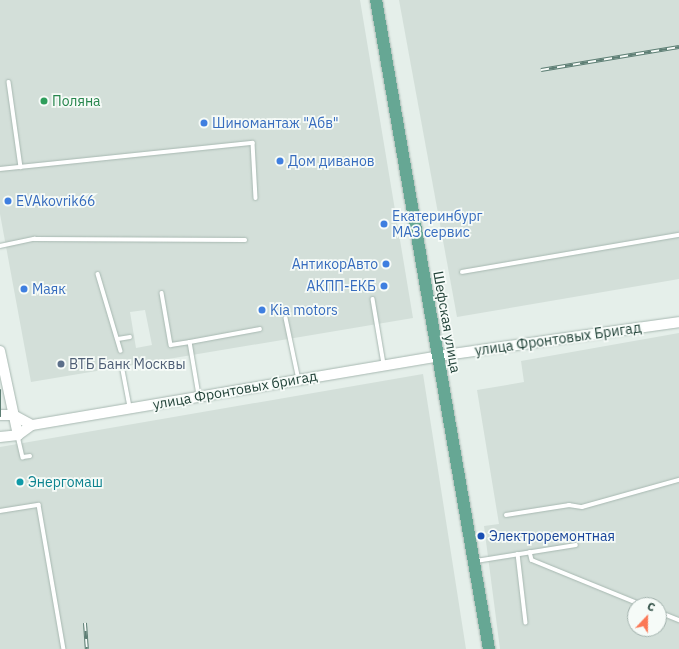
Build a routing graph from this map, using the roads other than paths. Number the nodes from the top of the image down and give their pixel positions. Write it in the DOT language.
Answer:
graph roads {
  1 [pos="376,0"];
  2 [pos="9,82"];
  3 [pos="21,167"];
  4 [pos="0,169"];
  5 [pos="256,198"];
  6 [pos="679,235"];
  7 [pos="245,240"];
  8 [pos="0,242"];
  9 [pos="0,246"];
  10 [pos="462,272"];
  11 [pos="98,274"];
  12 [pos="162,293"];
  13 [pos="373,299"];
  14 [pos="286,318"];
  15 [pos="679,322"];
  16 [pos="260,329"];
  17 [pos="130,337"];
  18 [pos="118,339"];
  19 [pos="190,342"];
  20 [pos="0,351"];
  21 [pos="121,351"];
  22 [pos="438,356"];
  23 [pos="122,365"];
  24 [pos="384,365"];
  25 [pos="299,380"];
  26 [pos="199,397"];
  27 [pos="130,408"];
  28 [pos="0,415"];
  29 [pos="13,415"];
  30 [pos="32,424"];
  31 [pos="18,435"];
  32 [pos="0,437"];
  33 [pos="30,456"];
  34 [pos="679,480"];
  35 [pos="0,511"];
  36 [pos="506,515"];
  37 [pos="576,545"];
  38 [pos="530,552"];
  39 [pos="518,554"];
  40 [pos="475,561"];
  41 [pos="627,599"];
  42 [pos="667,615"];
  43 [pos="679,620"];
  44 [pos="526,623"];
  45 [pos="64,649"];
  46 [pos="489,649"];
  1 -- 22 [label="main road, Шефская улица"];
  2 -- 3 [label="lane"];
  3 -- 4 [label="lane"];
  3 -- 5 [label="lane"];
  6 -- 10 [label="lane"];
  7 -- 9 [label="lane"];
  8 -- 9 [label="lane"];
  11 -- 18 [label="lane"];
  12 -- 19 [label="lane"];
  13 -- 24 [label="lane"];
  14 -- 25 [label="lane"];
  15 -- 22 [label="main road, улица Фронтовых Бригад"];
  16 -- 19 [label="lane"];
  17 -- 18 [label="lane"];
  18 -- 21 [label="lane"];
  19 -- 26 [label="lane"];
  20 -- 29 [label="main road"];
  22 -- 24 [label="main road, улица Фронтовых бригад"];
  22 -- 40 [label="main road, Шефская улица"];
  23 -- 27 [label="lane"];
  24 -- 25 [label="main road, улица Фронтовых бригад"];
  25 -- 26 [label="main road, улица Фронтовых бригад"];
  26 -- 27 [label="main road, улица Фронтовых бригад"];
  27 -- 30 [label="main road, улица Фронтовых бригад"];
  28 -- 29 [label="main road"];
  29 -- 30 [label="main road"];
  29 -- 31 [label="main road"];
  30 -- 31 [label="main road, улица Фронтовых бригад"];
  31 -- 32 [label="main road"];
  31 -- 33 [label="lane"];
  34 -- 36 [label="lane"];
  35 -- 45 [label="lane"];
  37 -- 38 [label="lane"];
  38 -- 39 [label="lane"];
  38 -- 41 [label="lane"];
  39 -- 40 [label="lane"];
  39 -- 44 [label="lane"];
  40 -- 46 [label="main road, Шефская улица"];
  42 -- 43 [label="lane"];
}
